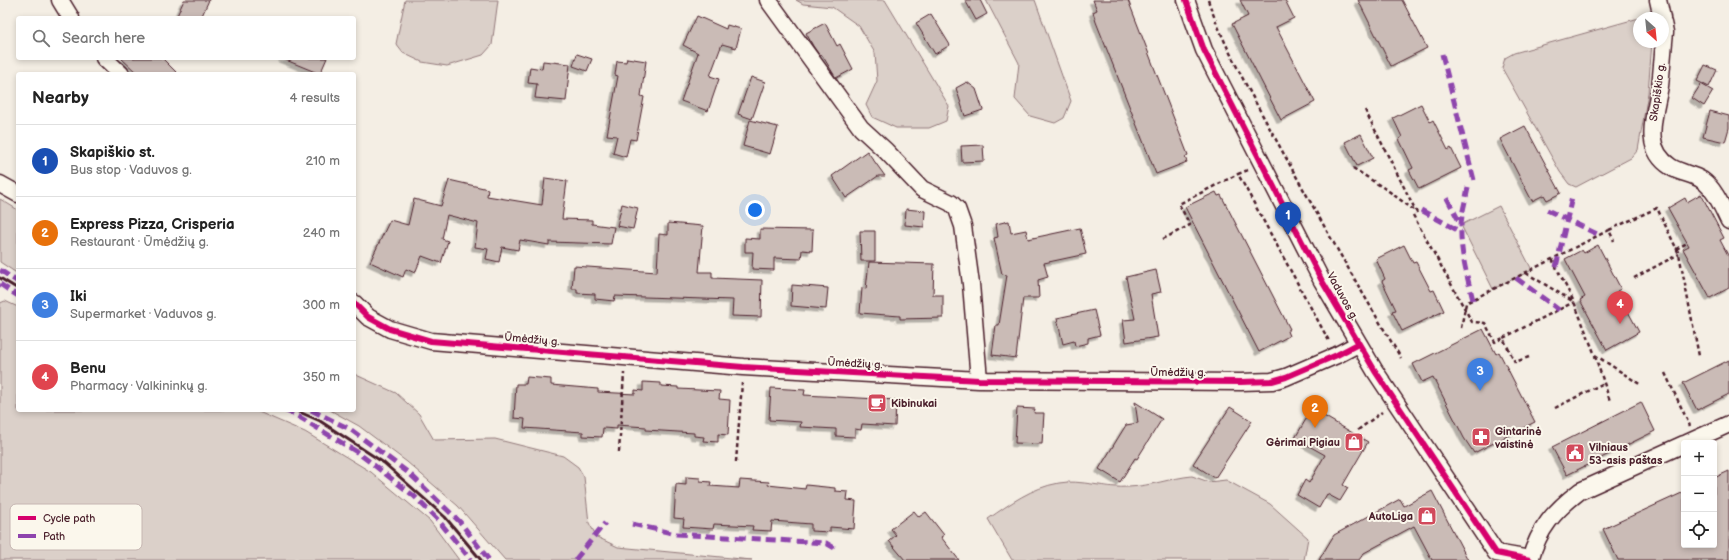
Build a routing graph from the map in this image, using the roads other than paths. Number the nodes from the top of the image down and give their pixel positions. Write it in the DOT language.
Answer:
graph roads {
  1 [pos="60,0"];
  2 [pos="768,0"];
  3 [pos="1186,0"];
  4 [pos="1658,0"];
  5 [pos="1661,12"];
  6 [pos="70,16"];
  7 [pos="1664,48"];
  8 [pos="106,60"];
  9 [pos="119,72"];
  10 [pos="0,184"];
  11 [pos="16,193"];
  12 [pos="1729,220"];
  13 [pos="361,314"];
  14 [pos="1358,344"];
  15 [pos="979,380"];
  16 [pos="1729,424"];
  17 [pos="1693,440"];
  18 [pos="1681,446"];
  19 [pos="1530,560"];
  1 -- 6 [label="street"];
  2 -- 15 [label="street"];
  3 -- 14 [label="street, Vaduvos g."];
  4 -- 5 [label="street"];
  7 -- 12 [label="street, Skapiškio g."];
  8 -- 9 [label="street"];
  10 -- 11 [label="street"];
  13 -- 15 [label="street, Ūmėdžių g."];
  14 -- 15 [label="street, Ūmėdžių g."];
  14 -- 19 [label="street, Vaduvos g."];
  16 -- 17 [label="street"];
  18 -- 19 [label="street"];
}
